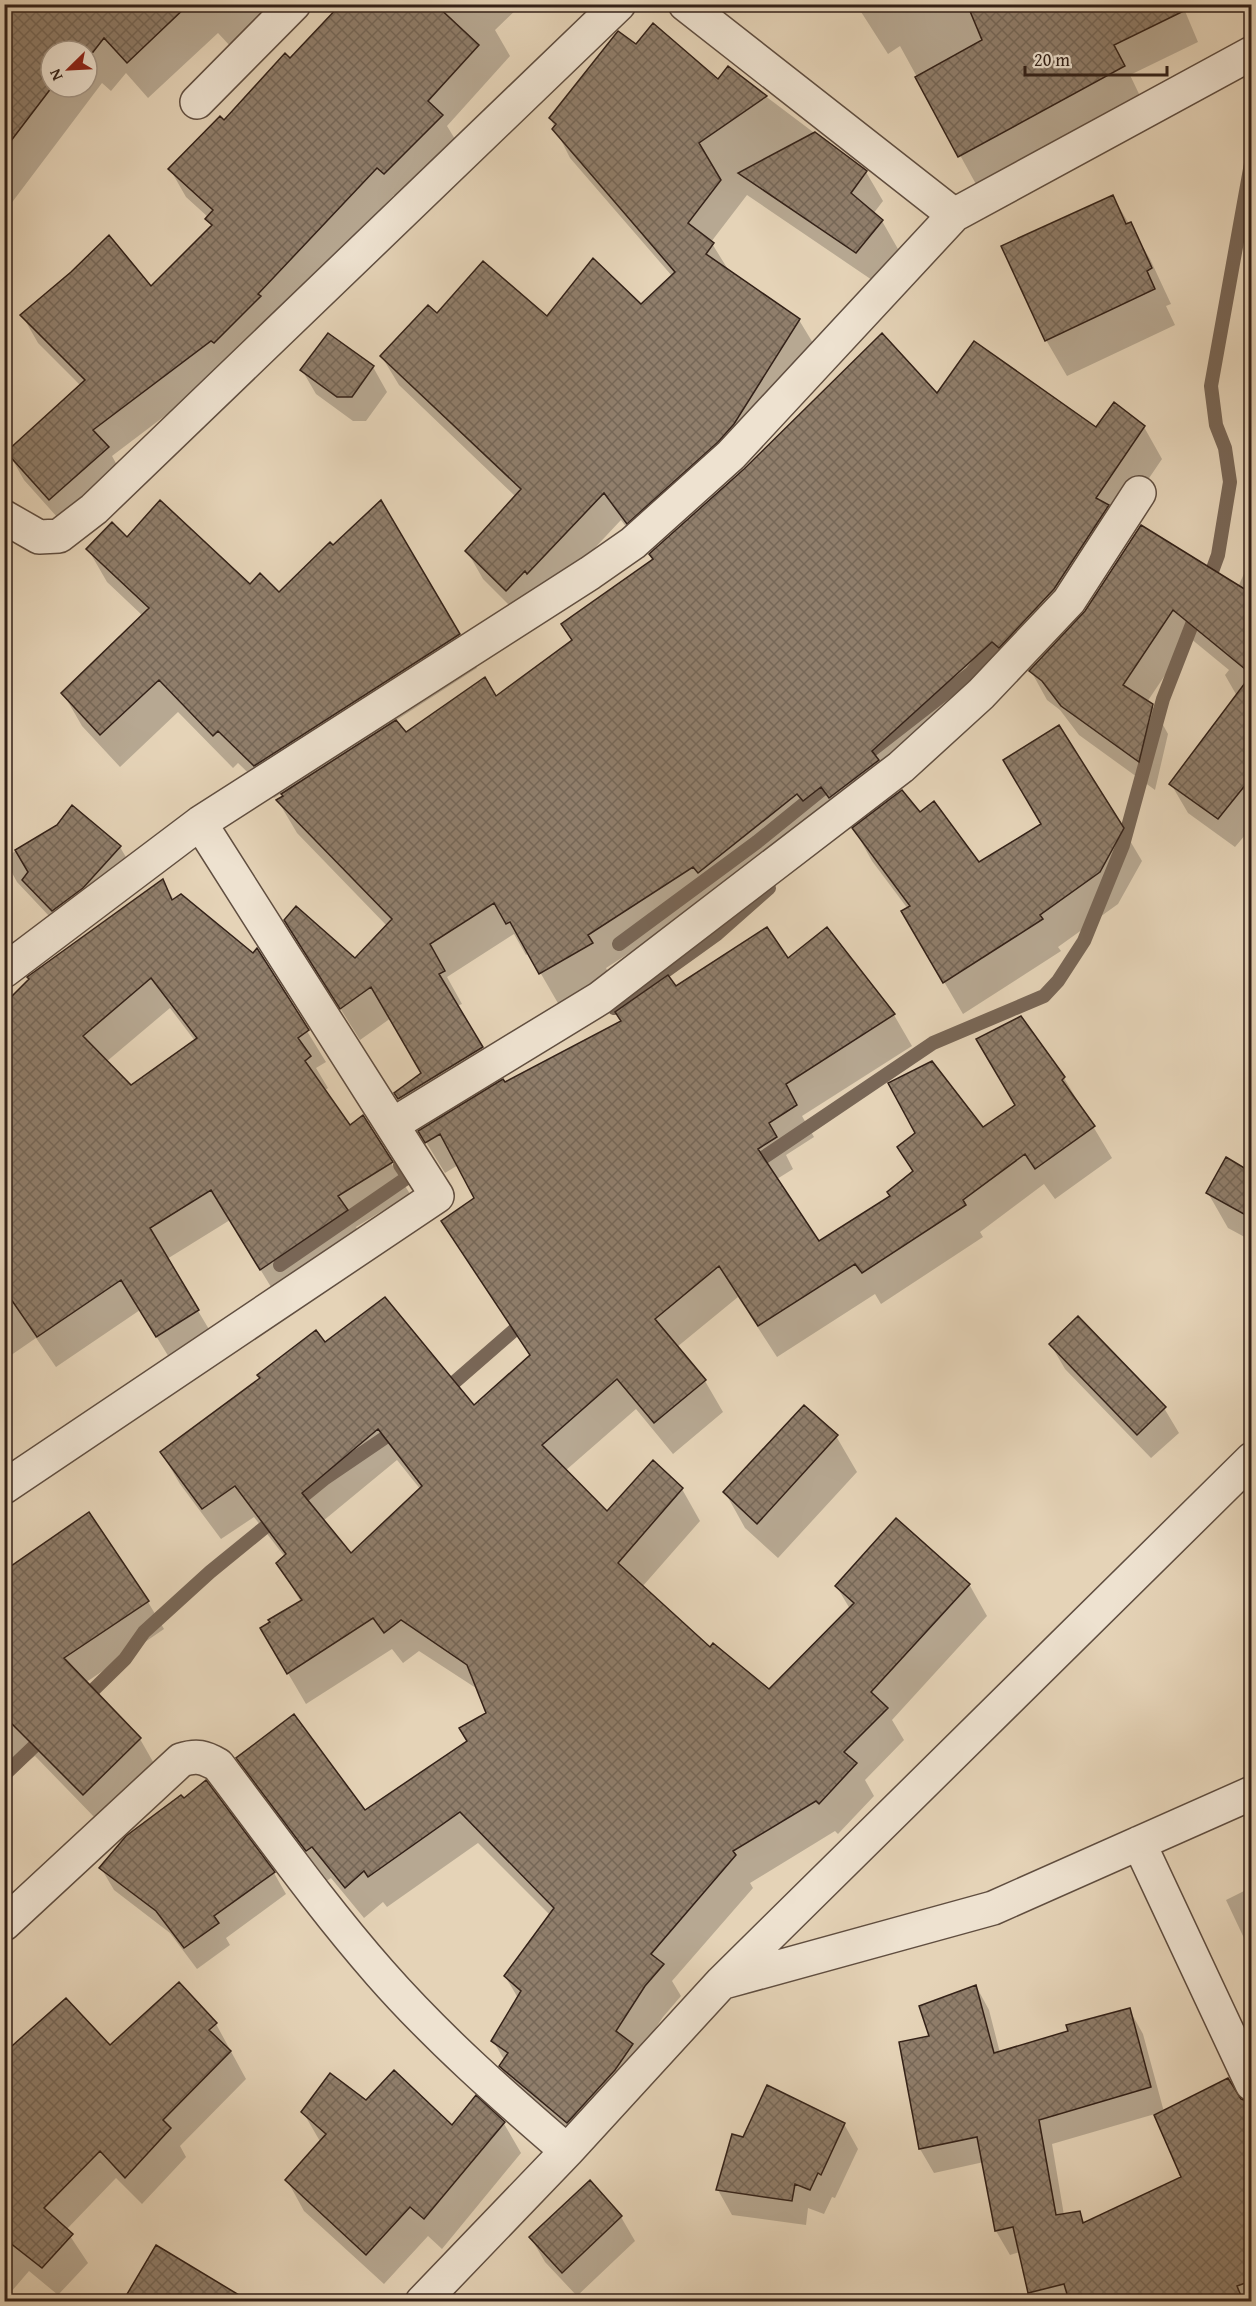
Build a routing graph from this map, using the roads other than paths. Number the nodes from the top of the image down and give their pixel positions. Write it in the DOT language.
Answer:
graph roads {
  1 [pos="294,4"];
  2 [pos="619,4"];
  3 [pos="685,4"];
  4 [pos="1251,53"];
  5 [pos="197,102"];
  6 [pos="954,215"];
  7 [pos="1138,493"];
  8 [pos="4,517"];
  9 [pos="200,823"];
  10 [pos="4,971"];
  11 [pos="392,1125"];
  12 [pos="1251,1459"];
  13 [pos="4,1487"];
  14 [pos="1251,1793"];
  15 [pos="1139,1843"];
  16 [pos="4,1924"];
  17 [pos="722,1982"];
  18 [pos="1251,2084"];
  19 [pos="567,2151"];
  20 [pos="422,2301"];
  1 -- 5 [label="street"];
  2 -- 8 [label="street"];
  3 -- 6 [label="street"];
  4 -- 6 [label="street"];
  6 -- 9 [label="street"];
  7 -- 11 [label="street"];
  9 -- 10 [label="street"];
  9 -- 11 [label="street"];
  11 -- 13 [label="street"];
  12 -- 17 [label="street"];
  14 -- 15 [label="street"];
  15 -- 17 [label="street"];
  15 -- 18 [label="street"];
  16 -- 19 [label="street"];
  17 -- 19 [label="street"];
  19 -- 20 [label="street"];
}
